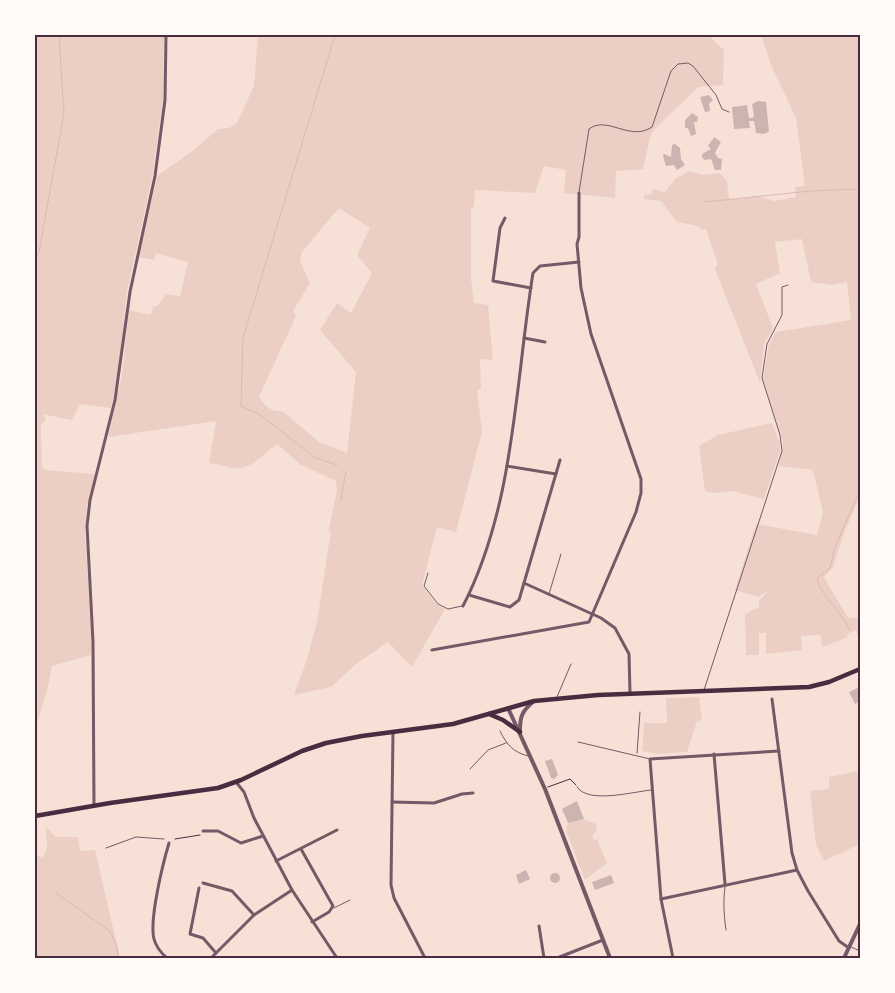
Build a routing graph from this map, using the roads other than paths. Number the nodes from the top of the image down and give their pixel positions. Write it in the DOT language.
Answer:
graph roads {
  1 [pos="166,35"];
  2 [pos="729,112"];
  3 [pos="579,193"];
  4 [pos="505,218"];
  5 [pos="579,262"];
  6 [pos="788,285"];
  7 [pos="531,288"];
  8 [pos="524,338"];
  9 [pos="545,342"];
  10 [pos="560,460"];
  11 [pos="507,466"];
  12 [pos="556,474"];
  13 [pos="561,554"];
  14 [pos="428,573"];
  15 [pos="524,583"];
  16 [pos="469,594"];
  17 [pos="549,595"];
  18 [pos="463,606"];
  19 [pos="592,615"];
  20 [pos="432,650"];
  21 [pos="571,664"];
  22 [pos="860,669"];
  23 [pos="704,691"];
  24 [pos="630,693"];
  25 [pos="556,698"];
  26 [pos="772,699"];
  27 [pos="534,701"];
  28 [pos="508,708"];
  29 [pos="640,712"];
  30 [pos="489,714"];
  31 [pos="500,731"];
  32 [pos="393,732"];
  33 [pos="520,732"];
  34 [pos="578,742"];
  35 [pos="506,743"];
  36 [pos="779,752"];
  37 [pos="714,754"];
  38 [pos="637,755"];
  39 [pos="531,757"];
  40 [pos="650,759"];
  41 [pos="470,769"];
  42 [pos="236,782"];
  43 [pos="577,788"];
  44 [pos="651,790"];
  45 [pos="473,793"];
  46 [pos="392,802"];
  47 [pos="94,806"];
  48 [pos="35,816"];
  49 [pos="337,830"];
  50 [pos="203,831"];
  51 [pos="263,836"];
  52 [pos="164,838"];
  53 [pos="169,843"];
  54 [pos="106,848"];
  55 [pos="301,849"];
  56 [pos="276,861"];
  57 [pos="797,870"];
  58 [pos="203,883"];
  59 [pos="725,884"];
  60 [pos="199,888"];
  61 [pos="292,890"];
  62 [pos="661,899"];
  63 [pos="350,900"];
  64 [pos="333,908"];
  65 [pos="254,915"];
  66 [pos="312,922"];
  67 [pos="860,924"];
  68 [pos="539,926"];
  69 [pos="726,930"];
  70 [pos="603,940"];
  71 [pos="850,948"];
  72 [pos="860,951"];
  73 [pos="216,953"];
  74 [pos="166,958"];
  75 [pos="211,958"];
  76 [pos="337,958"];
  77 [pos="425,958"];
  78 [pos="544,958"];
  79 [pos="557,958"];
  80 [pos="610,958"];
  81 [pos="673,958"];
  82 [pos="844,958"];
  1 -- 47 [label="street"];
  2 -- 3 [label="lane"];
  3 -- 5 [label="street"];
  4 -- 7 [label="street"];
  5 -- 7 [label="street"];
  5 -- 19 [label="street"];
  6 -- 23 [label="lane"];
  7 -- 8 [label="street"];
  8 -- 9 [label="street"];
  8 -- 11 [label="street"];
  10 -- 12 [label="street"];
  11 -- 12 [label="street"];
  11 -- 16 [label="street"];
  12 -- 15 [label="street"];
  13 -- 17 [label="lane"];
  14 -- 18 [label="lane"];
  15 -- 16 [label="street"];
  15 -- 17 [label="street"];
  16 -- 18 [label="street"];
  17 -- 19 [label="street"];
  19 -- 20 [label="street"];
  19 -- 24 [label="street"];
  21 -- 25 [label="lane"];
  22 -- 23 [label="main road"];
  23 -- 24 [label="main road"];
  24 -- 25 [label="main road"];
  25 -- 27 [label="main road"];
  26 -- 36 [label="street"];
  27 -- 28 [label="main road"];
  27 -- 33 [label="street"];
  28 -- 30 [label="main road"];
  28 -- 33 [label="street"];
  29 -- 38 [label="lane"];
  30 -- 32 [label="main road"];
  30 -- 33 [label="main road"];
  31 -- 35 [label="lane"];
  32 -- 42 [label="main road"];
  32 -- 46 [label="street"];
  33 -- 39 [label="street"];
  34 -- 38 [label="lane"];
  35 -- 39 [label="lane"];
  35 -- 41 [label="lane"];
  36 -- 37 [label="street"];
  36 -- 57 [label="street"];
  37 -- 40 [label="street"];
  37 -- 59 [label="street"];
  38 -- 40 [label="lane"];
  39 -- 70 [label="street"];
  40 -- 44 [label="street"];
  42 -- 47 [label="main road"];
  42 -- 51 [label="street"];
  43 -- 44 [label="lane"];
  44 -- 62 [label="street"];
  45 -- 46 [label="street"];
  46 -- 77 [label="street"];
  47 -- 48 [label="main road"];
  49 -- 55 [label="street"];
  50 -- 51 [label="street"];
  51 -- 56 [label="street"];
  52 -- 54 [label="lane"];
  53 -- 74 [label="street"];
  55 -- 56 [label="street"];
  55 -- 64 [label="street"];
  56 -- 61 [label="street"];
  57 -- 59 [label="street"];
  57 -- 71 [label="street"];
  58 -- 65 [label="street"];
  59 -- 62 [label="street"];
  59 -- 69 [label="lane"];
  60 -- 73 [label="street"];
  61 -- 65 [label="street"];
  61 -- 66 [label="street"];
  62 -- 81 [label="street"];
  63 -- 64 [label="lane"];
  64 -- 66 [label="street"];
  65 -- 73 [label="street"];
  66 -- 76 [label="street"];
  67 -- 71 [label="street"];
  68 -- 78 [label="street"];
  70 -- 79 [label="street"];
  70 -- 80 [label="street"];
  71 -- 72 [label="lane"];
  71 -- 82 [label="street"];
  73 -- 75 [label="street"];
}
